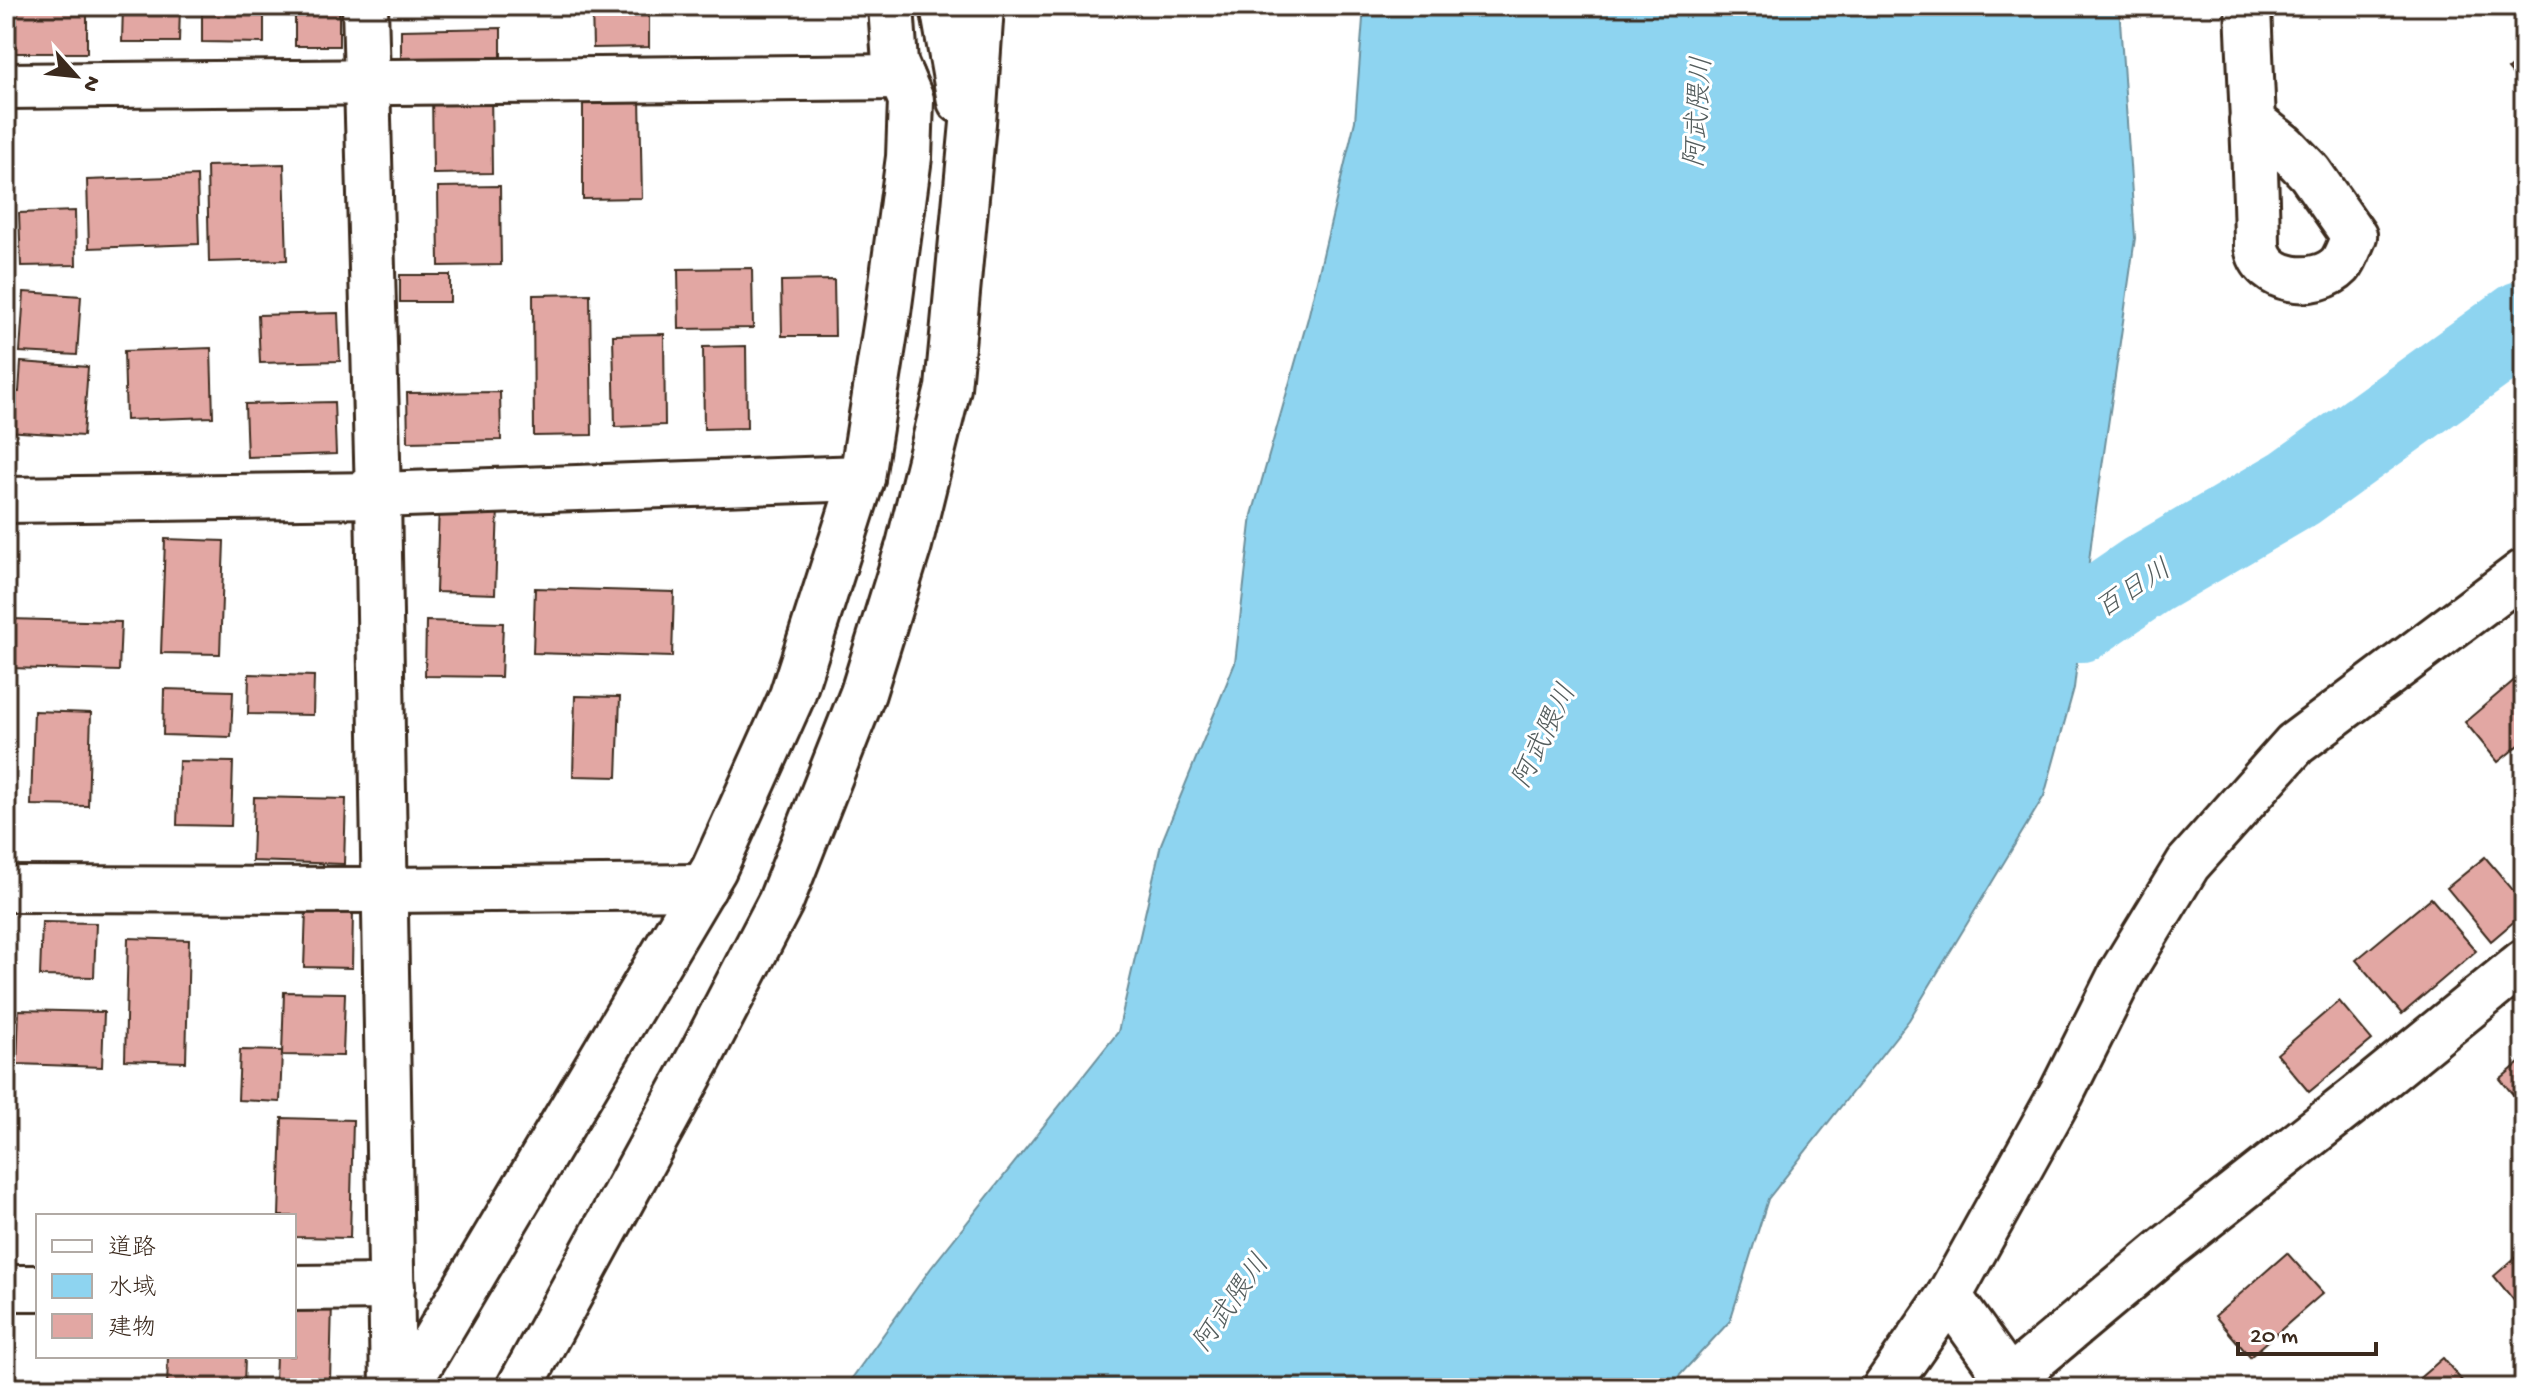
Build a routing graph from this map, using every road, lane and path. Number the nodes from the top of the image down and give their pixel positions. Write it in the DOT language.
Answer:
graph roads {
  1 [pos="365,6"];
  2 [pos="891,6"];
  3 [pos="943,6"];
  4 [pos="981,6"];
  5 [pos="2248,6"];
  6 [pos="901,77"];
  7 [pos="367,81"];
  8 [pos="6,86"];
  9 [pos="2252,121"];
  10 [pos="973,123"];
  11 [pos="862,478"];
  12 [pos="378,495"];
  13 [pos="6,500"];
  14 [pos="2524,572"];
  15 [pos="704,887"];
  16 [pos="6,889"];
  17 [pos="385,890"];
  18 [pos="2524,962"];
  19 [pos="392,1287"];
  20 [pos="6,1288"];
  21 [pos="36,1288"];
  22 [pos="296,1288"];
  23 [pos="1949,1296"];
  24 [pos="2012,1384"];
  25 [pos="393,1388"];
  26 [pos="406,1388"];
  27 [pos="519,1388"];
  28 [pos="1885,1388"];
  1 -- 7 [label="street"];
  2 -- 6 [label="street"];
  3 -- 10 [label="street"];
  4 -- 10 [label="street"];
  5 -- 9 [label="street"];
  6 -- 7 [label="street"];
  6 -- 11 [label="street"];
  7 -- 8 [label="street"];
  7 -- 12 [label="street"];
  10 -- 27 [label="street"];
  11 -- 12 [label="street"];
  11 -- 15 [label="street"];
  12 -- 13 [label="street"];
  12 -- 17 [label="street"];
  14 -- 23 [label="street"];
  15 -- 17 [label="street"];
  15 -- 26 [label="street"];
  16 -- 17 [label="street"];
  17 -- 19 [label="street"];
  18 -- 24 [label="street"];
  19 -- 22 [label="street"];
  19 -- 25 [label="street"];
  20 -- 21 [label="street"];
  23 -- 24 [label="street"];
  23 -- 28 [label="street"];
}
